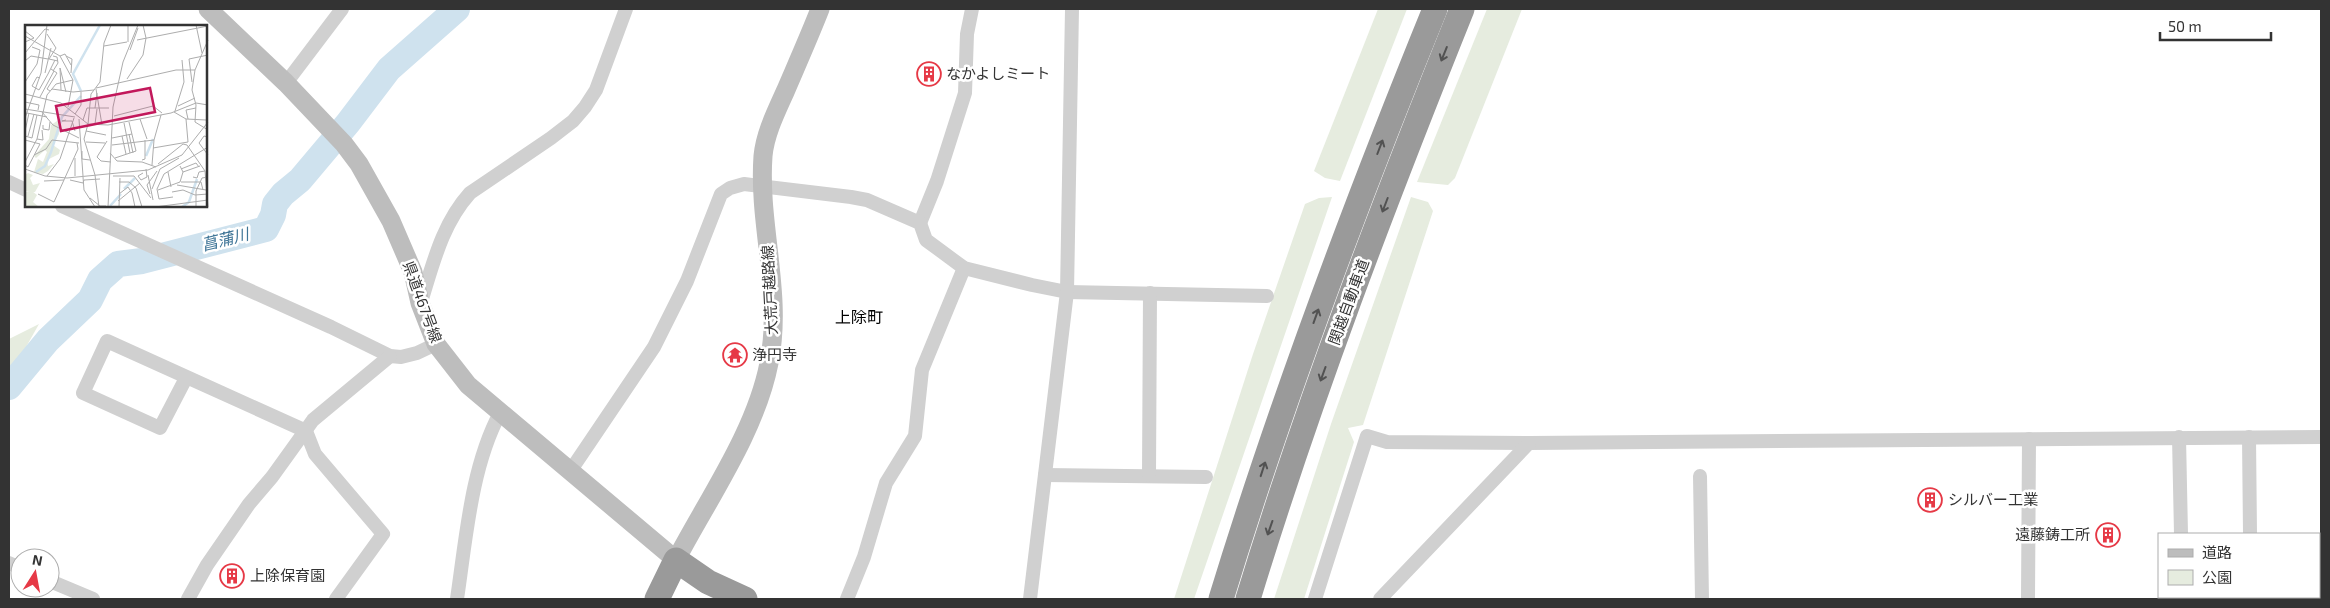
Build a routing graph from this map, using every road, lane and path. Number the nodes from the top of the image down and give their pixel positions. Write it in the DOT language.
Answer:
graph roads {
  1 [pos="208,9"];
  2 [pos="342,9"];
  3 [pos="626,9"];
  4 [pos="820,9"];
  5 [pos="972,9"];
  6 [pos="1072,9"];
  7 [pos="1435,9"];
  8 [pos="1462,9"];
  9 [pos="286,82"];
  10 [pos="9,182"];
  11 [pos="762,185"];
  12 [pos="25,190"];
  13 [pos="66,208"];
  14 [pos="920,223"];
  15 [pos="964,268"];
  16 [pos="1067,292"];
  17 [pos="1150,293"];
  18 [pos="1267,296"];
  19 [pos="420,303"];
  20 [pos="436,344"];
  21 [pos="390,356"];
  22 [pos="186,378"];
  23 [pos="500,413"];
  24 [pos="306,430"];
  25 [pos="2179,437"];
  26 [pos="2249,437"];
  27 [pos="2321,437"];
  28 [pos="2029,439"];
  29 [pos="1529,443"];
  30 [pos="571,470"];
  31 [pos="1044,475"];
  32 [pos="1149,475"];
  33 [pos="1700,476"];
  34 [pos="1206,477"];
  35 [pos="2181,533"];
  36 [pos="2250,533"];
  37 [pos="676,560"];
  38 [pos="60,585"];
  39 [pos="93,599"];
  40 [pos="188,599"];
  41 [pos="336,599"];
  42 [pos="457,599"];
  43 [pos="657,599"];
  44 [pos="745,599"];
  45 [pos="847,599"];
  46 [pos="1030,599"];
  47 [pos="1222,599"];
  48 [pos="1248,599"];
  49 [pos="1315,599"];
  50 [pos="1380,599"];
  51 [pos="1702,599"];
  52 [pos="2028,599"];
  1 -- 9 [label="main road, 県道467号線"];
  2 -- 9 [label="street"];
  3 -- 19 [label="street"];
  4 -- 11 [label="main road, 大荒戸越路線"];
  5 -- 14 [label="street"];
  6 -- 16 [label="street"];
  47 -- 7 [label="highway, 関越自動車道, one-way"];
  8 -- 48 [label="highway, 関越自動車道, one-way"];
  9 -- 19 [label="main road, 県道467号線"];
  10 -- 12 [label="street"];
  11 -- 14 [label="street"];
  11 -- 30 [label="street"];
  11 -- 37 [label="main road, 大荒戸越路線"];
  13 -- 21 [label="street"];
  14 -- 15 [label="street"];
  15 -- 16 [label="street"];
  15 -- 45 [label="street"];
  16 -- 17 [label="street"];
  16 -- 31 [label="street"];
  17 -- 18 [label="street"];
  17 -- 32 [label="street"];
  19 -- 20 [label="main road, 県道467号線"];
  20 -- 21 [label="street"];
  20 -- 23 [label="main road, 県道467号線"];
  21 -- 24 [label="street"];
  22 -- 22 [label="street"];
  22 -- 24 [label="street"];
  23 -- 30 [label="main road, 県道467号線"];
  23 -- 42 [label="street"];
  24 -- 40 [label="street"];
  24 -- 41 [label="street"];
  25 -- 26 [label="street"];
  25 -- 28 [label="street"];
  25 -- 35 [label="street"];
  26 -- 27 [label="street"];
  26 -- 36 [label="street"];
  28 -- 29 [label="street"];
  28 -- 52 [label="street"];
  29 -- 49 [label="street"];
  29 -- 50 [label="street"];
  30 -- 37 [label="main road, 県道467号線"];
  31 -- 32 [label="street"];
  31 -- 46 [label="street"];
  32 -- 34 [label="street"];
  33 -- 51 [label="street"];
  37 -- 43 [label="highway"];
  37 -- 44 [label="highway"];
  38 -- 39 [label="street"];
}
